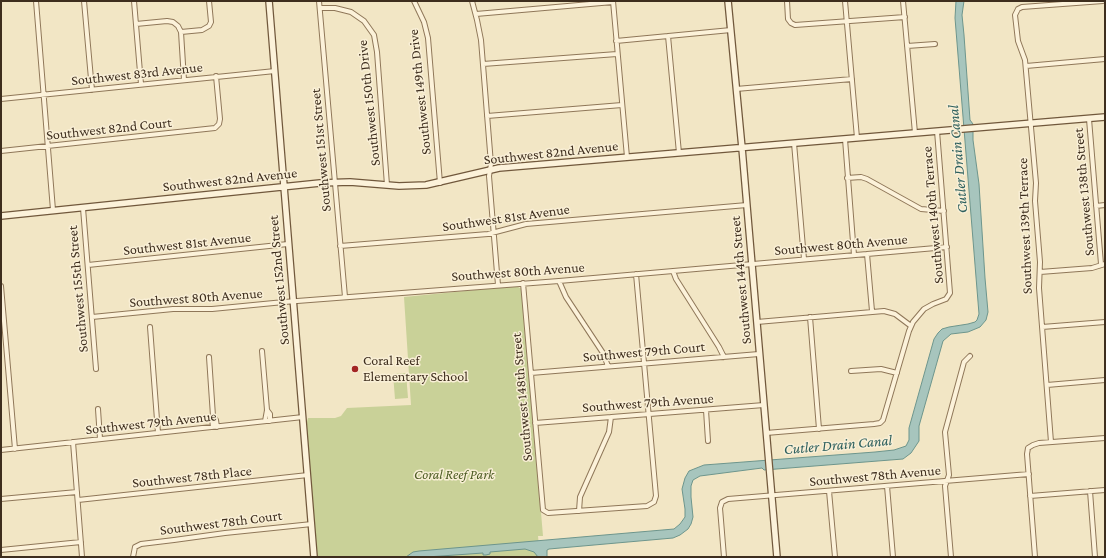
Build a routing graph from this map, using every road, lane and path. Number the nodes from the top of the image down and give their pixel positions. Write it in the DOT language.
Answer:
graph roads {
  1 [pos="36,1"];
  2 [pos="84,1"];
  3 [pos="134,1"];
  4 [pos="209,1"];
  5 [pos="269,1"];
  6 [pos="319,1"];
  7 [pos="414,1"];
  8 [pos="472,1"];
  9 [pos="728,1"];
  10 [pos="787,1"];
  11 [pos="845,1"];
  12 [pos="904,1"];
  13 [pos="1103,1"];
  14 [pos="613,2"];
  15 [pos="1045,3"];
  16 [pos="320,8"];
  17 [pos="476,14"];
  18 [pos="905,17"];
  19 [pos="847,21"];
  20 [pos="136,24"];
  21 [pos="731,30"];
  22 [pos="180,32"];
  23 [pos="668,36"];
  24 [pos="616,41"];
  25 [pos="935,44"];
  26 [pos="907,46"];
  27 [pos="617,54"];
  28 [pos="1105,59"];
  29 [pos="483,64"];
  30 [pos="1026,66"];
  31 [pos="275,71"];
  32 [pos="216,76"];
  33 [pos="852,79"];
  34 [pos="184,80"];
  35 [pos="141,84"];
  36 [pos="736,89"];
  37 [pos="92,90"];
  38 [pos="43,94"];
  39 [pos="1,99"];
  40 [pos="622,105"];
  41 [pos="487,116"];
  42 [pos="1105,117"];
  43 [pos="1089,119"];
  44 [pos="1031,124"];
  45 [pos="937,132"];
  46 [pos="915,134"];
  47 [pos="857,138"];
  48 [pos="845,139"];
  49 [pos="794,143"];
  50 [pos="48,146"];
  51 [pos="742,148"];
  52 [pos="1,151"];
  53 [pos="679,153"];
  54 [pos="627,157"];
  55 [pos="490,170"];
  56 [pos="847,178"];
  57 [pos="335,182"];
  58 [pos="440,183"];
  59 [pos="284,186"];
  60 [pos="387,186"];
  61 [pos="747,205"];
  62 [pos="1105,205"];
  63 [pos="1096,206"];
  64 [pos="83,208"];
  65 [pos="53,210"];
  66 [pos="944,211"];
  67 [pos="1,216"];
  68 [pos="494,232"];
  69 [pos="288,244"];
  70 [pos="340,246"];
  71 [pos="947,247"];
  72 [pos="867,254"];
  73 [pos="854,255"];
  74 [pos="804,259"];
  75 [pos="752,264"];
  76 [pos="1103,264"];
  77 [pos="88,265"];
  78 [pos="673,271"];
  79 [pos="1040,272"];
  80 [pos="636,274"];
  81 [pos="559,281"];
  82 [pos="523,283"];
  83 [pos="498,284"];
  84 [pos="1,286"];
  85 [pos="345,297"];
  86 [pos="293,302"];
  87 [pos="872,312"];
  88 [pos="92,317"];
  89 [pos="810,317"];
  90 [pos="757,322"];
  91 [pos="1105,322"];
  92 [pos="911,326"];
  93 [pos="150,327"];
  94 [pos="1042,327"];
  95 [pos="262,351"];
  96 [pos="759,354"];
  97 [pos="970,356"];
  98 [pos="209,357"];
  99 [pos="724,357"];
  100 [pos="645,363"];
  101 [pos="608,366"];
  102 [pos="96,369"];
  103 [pos="851,371"];
  104 [pos="531,373"];
  105 [pos="896,373"];
  106 [pos="1105,380"];
  107 [pos="1046,385"];
  108 [pos="764,405"];
  109 [pos="98,409"];
  110 [pos="706,410"];
  111 [pos="649,414"];
  112 [pos="611,416"];
  113 [pos="303,417"];
  114 [pos="268,421"];
  115 [pos="535,423"];
  116 [pos="215,427"];
  117 [pos="819,429"];
  118 [pos="158,433"];
  119 [pos="766,434"];
  120 [pos="1105,438"];
  121 [pos="100,439"];
  122 [pos="708,441"];
  123 [pos="73,442"];
  124 [pos="1052,442"];
  125 [pos="15,448"];
  126 [pos="1,450"];
  127 [pos="1028,474"];
  128 [pos="308,475"];
  129 [pos="947,481"];
  130 [pos="887,486"];
  131 [pos="1105,490"];
  132 [pos="829,491"];
  133 [pos="1090,491"];
  134 [pos="77,492"];
  135 [pos="772,495"];
  136 [pos="1030,496"];
  137 [pos="1,499"];
  138 [pos="78,500"];
  139 [pos="579,510"];
  140 [pos="312,524"];
  141 [pos="81,542"];
  142 [pos="1,550"];
  143 [pos="82,557"];
  144 [pos="134,557"];
  145 [pos="314,557"];
  146 [pos="724,557"];
  147 [pos="777,557"];
  148 [pos="835,557"];
  149 [pos="893,557"];
  150 [pos="951,557"];
  151 [pos="1036,557"];
  152 [pos="1095,557"];
  1 -- 38 [label="street"];
  2 -- 37 [label="street"];
  3 -- 20 [label="street"];
  4 -- 22 [label="street"];
  5 -- 31 [label="street, Southwest 152nd Street"];
  6 -- 16 [label="street, Southwest 151st Street"];
  7 -- 58 [label="street, Southwest 149th Drive"];
  8 -- 17 [label="street"];
  9 -- 21 [label="street, Southwest 144th Street"];
  10 -- 19 [label="street"];
  11 -- 19 [label="street"];
  12 -- 18 [label="street"];
  13 -- 15 [label="street"];
  14 -- 17 [label="street"];
  14 -- 24 [label="street"];
  15 -- 30 [label="street, Southwest 139th Terrace"];
  16 -- 57 [label="street, Southwest 151st Street"];
  16 -- 60 [label="street, Southwest 150th Drive"];
  17 -- 29 [label="street"];
  18 -- 19 [label="street"];
  18 -- 26 [label="street"];
  19 -- 33 [label="street"];
  20 -- 22 [label="street"];
  20 -- 35 [label="street"];
  21 -- 23 [label="street"];
  21 -- 36 [label="street, Southwest 144th Street"];
  22 -- 34 [label="street"];
  23 -- 24 [label="street"];
  23 -- 53 [label="street"];
  24 -- 27 [label="street"];
  25 -- 26 [label="street"];
  26 -- 46 [label="street"];
  27 -- 29 [label="street"];
  27 -- 40 [label="street"];
  28 -- 30 [label="street"];
  29 -- 41 [label="street"];
  30 -- 44 [label="street, Southwest 139th Terrace"];
  31 -- 32 [label="street, Southwest 83rd Avenue"];
  31 -- 59 [label="street, Southwest 152nd Street"];
  32 -- 34 [label="street, Southwest 83rd Avenue"];
  32 -- 50 [label="street, Southwest 82nd Court"];
  33 -- 36 [label="street"];
  33 -- 47 [label="street"];
  34 -- 35 [label="street, Southwest 83rd Avenue"];
  35 -- 37 [label="street, Southwest 83rd Avenue"];
  36 -- 51 [label="street, Southwest 144th Street"];
  37 -- 38 [label="street, Southwest 83rd Avenue"];
  38 -- 39 [label="street, Southwest 83rd Avenue"];
  38 -- 50 [label="street"];
  40 -- 41 [label="street"];
  40 -- 54 [label="street"];
  41 -- 55 [label="street"];
  42 -- 43 [label="street, Southwest 82nd Avenue"];
  43 -- 44 [label="street, Southwest 82nd Avenue"];
  43 -- 63 [label="street, Southwest 138th Street"];
  44 -- 45 [label="street, Southwest 82nd Avenue"];
  44 -- 79 [label="street, Southwest 139th Terrace"];
  45 -- 46 [label="street, Southwest 82nd Avenue"];
  45 -- 66 [label="street, Southwest 140th Terrace"];
  46 -- 47 [label="street, Southwest 82nd Avenue"];
  47 -- 48 [label="street, Southwest 82nd Avenue"];
  48 -- 49 [label="street, Southwest 82nd Avenue"];
  48 -- 56 [label="street"];
  49 -- 51 [label="street, Southwest 82nd Avenue"];
  49 -- 74 [label="street"];
  50 -- 52 [label="street, Southwest 82nd Court"];
  50 -- 65 [label="street"];
  51 -- 53 [label="street, Southwest 82nd Avenue"];
  51 -- 61 [label="street, Southwest 144th Street"];
  53 -- 54 [label="street, Southwest 82nd Avenue"];
  54 -- 55 [label="street, Southwest 82nd Avenue"];
  55 -- 58 [label="street, Southwest 82nd Avenue"];
  55 -- 68 [label="street"];
  56 -- 66 [label="street"];
  56 -- 73 [label="street"];
  57 -- 59 [label="street, Southwest 82nd Avenue"];
  57 -- 60 [label="street, Southwest 82nd Avenue"];
  57 -- 70 [label="street, Southwest 151st Street"];
  58 -- 60 [label="street, Southwest 82nd Avenue"];
  59 -- 64 [label="street, Southwest 82nd Avenue"];
  59 -- 69 [label="street, Southwest 152nd Street"];
  61 -- 68 [label="street, Southwest 81st Avenue"];
  61 -- 75 [label="street, Southwest 144th Street"];
  62 -- 63 [label="street"];
  63 -- 76 [label="street, Southwest 138th Street"];
  64 -- 65 [label="street, Southwest 82nd Avenue"];
  64 -- 77 [label="street, Southwest 155th Street"];
  65 -- 67 [label="street, Southwest 82nd Avenue"];
  66 -- 71 [label="street, Southwest 140th Terrace"];
  68 -- 70 [label="street, Southwest 81st Avenue"];
  68 -- 83 [label="street"];
  69 -- 77 [label="street, Southwest 81st Avenue"];
  69 -- 86 [label="street, Southwest 152nd Street"];
  70 -- 85 [label="street, Southwest 151st Street"];
  71 -- 72 [label="street, Southwest 80th Avenue"];
  71 -- 92 [label="street, Southwest 140th Terrace"];
  72 -- 73 [label="street, Southwest 80th Avenue"];
  72 -- 87 [label="street"];
  73 -- 74 [label="street, Southwest 80th Avenue"];
  74 -- 75 [label="street, Southwest 80th Avenue"];
  75 -- 78 [label="street, Southwest 80th Avenue"];
  75 -- 90 [label="street, Southwest 144th Street"];
  76 -- 79 [label="street"];
  77 -- 88 [label="street, Southwest 155th Street"];
  78 -- 80 [label="street, Southwest 80th Avenue"];
  78 -- 99 [label="street"];
  79 -- 94 [label="street, Southwest 139th Terrace"];
  80 -- 81 [label="street, Southwest 80th Avenue"];
  80 -- 100 [label="street"];
  81 -- 82 [label="street, Southwest 80th Avenue"];
  81 -- 101 [label="street"];
  82 -- 83 [label="street, Southwest 80th Avenue"];
  82 -- 104 [label="street, Southwest 148th Street"];
  83 -- 85 [label="street, Southwest 80th Avenue"];
  84 -- 125 [label="street"];
  85 -- 86 [label="street, Southwest 80th Avenue"];
  86 -- 88 [label="street, Southwest 80th Avenue"];
  86 -- 113 [label="street, Southwest 152nd Street"];
  87 -- 89 [label="street"];
  87 -- 92 [label="street"];
  88 -- 102 [label="street, Southwest 155th Street"];
  89 -- 90 [label="street"];
  89 -- 117 [label="street"];
  90 -- 96 [label="street, Southwest 144th Street"];
  91 -- 94 [label="street"];
  92 -- 105 [label="street"];
  93 -- 118 [label="street"];
  94 -- 107 [label="street, Southwest 139th Terrace"];
  95 -- 114 [label="street"];
  96 -- 99 [label="street, Southwest 79th Court"];
  96 -- 108 [label="street, Southwest 144th Street"];
  97 -- 129 [label="street"];
  98 -- 116 [label="street"];
  99 -- 100 [label="street, Southwest 79th Court"];
  100 -- 101 [label="street, Southwest 79th Court"];
  100 -- 111 [label="street"];
  101 -- 104 [label="street, Southwest 79th Court"];
  103 -- 105 [label="street"];
  104 -- 115 [label="street, Southwest 148th Street"];
  105 -- 117 [label="street"];
  106 -- 107 [label="street"];
  107 -- 124 [label="street, Southwest 139th Terrace"];
  108 -- 110 [label="street, Southwest 79th Avenue"];
  108 -- 119 [label="street, Southwest 144th Street"];
  109 -- 121 [label="street"];
  110 -- 111 [label="street, Southwest 79th Avenue"];
  110 -- 122 [label="street"];
  111 -- 112 [label="street, Southwest 79th Avenue"];
  111 -- 139 [label="street"];
  112 -- 115 [label="street, Southwest 79th Avenue"];
  112 -- 139 [label="street"];
  113 -- 114 [label="street, Southwest 79th Avenue"];
  113 -- 128 [label="street, Southwest 152nd Street"];
  114 -- 116 [label="street, Southwest 79th Avenue"];
  115 -- 139 [label="street, Southwest 148th Street"];
  116 -- 118 [label="street, Southwest 79th Avenue"];
  117 -- 119 [label="street"];
  118 -- 121 [label="street, Southwest 79th Avenue"];
  119 -- 135 [label="street, Southwest 144th Street"];
  120 -- 124 [label="street"];
  121 -- 123 [label="street, Southwest 79th Avenue"];
  123 -- 125 [label="street, Southwest 79th Avenue"];
  123 -- 134 [label="street"];
  124 -- 127 [label="street"];
  125 -- 126 [label="street, Southwest 79th Avenue"];
  127 -- 129 [label="street, Southwest 78th Avenue"];
  127 -- 136 [label="street"];
  128 -- 138 [label="street, Southwest 78th Place"];
  128 -- 140 [label="street, Southwest 152nd Street"];
  129 -- 130 [label="street, Southwest 78th Avenue"];
  129 -- 150 [label="street"];
  130 -- 132 [label="street, Southwest 78th Avenue"];
  130 -- 149 [label="street"];
  131 -- 133 [label="street"];
  132 -- 135 [label="street, Southwest 78th Avenue"];
  132 -- 148 [label="street"];
  133 -- 136 [label="street"];
  133 -- 152 [label="street"];
  134 -- 137 [label="street"];
  134 -- 138 [label="street"];
  135 -- 146 [label="street, Southwest 78th Avenue"];
  135 -- 147 [label="street, Southwest 144th Street"];
  136 -- 151 [label="street"];
  138 -- 141 [label="street"];
  140 -- 144 [label="street, Southwest 78th Court"];
  140 -- 145 [label="street, Southwest 152nd Street"];
  141 -- 142 [label="street"];
  141 -- 143 [label="street"];
}
